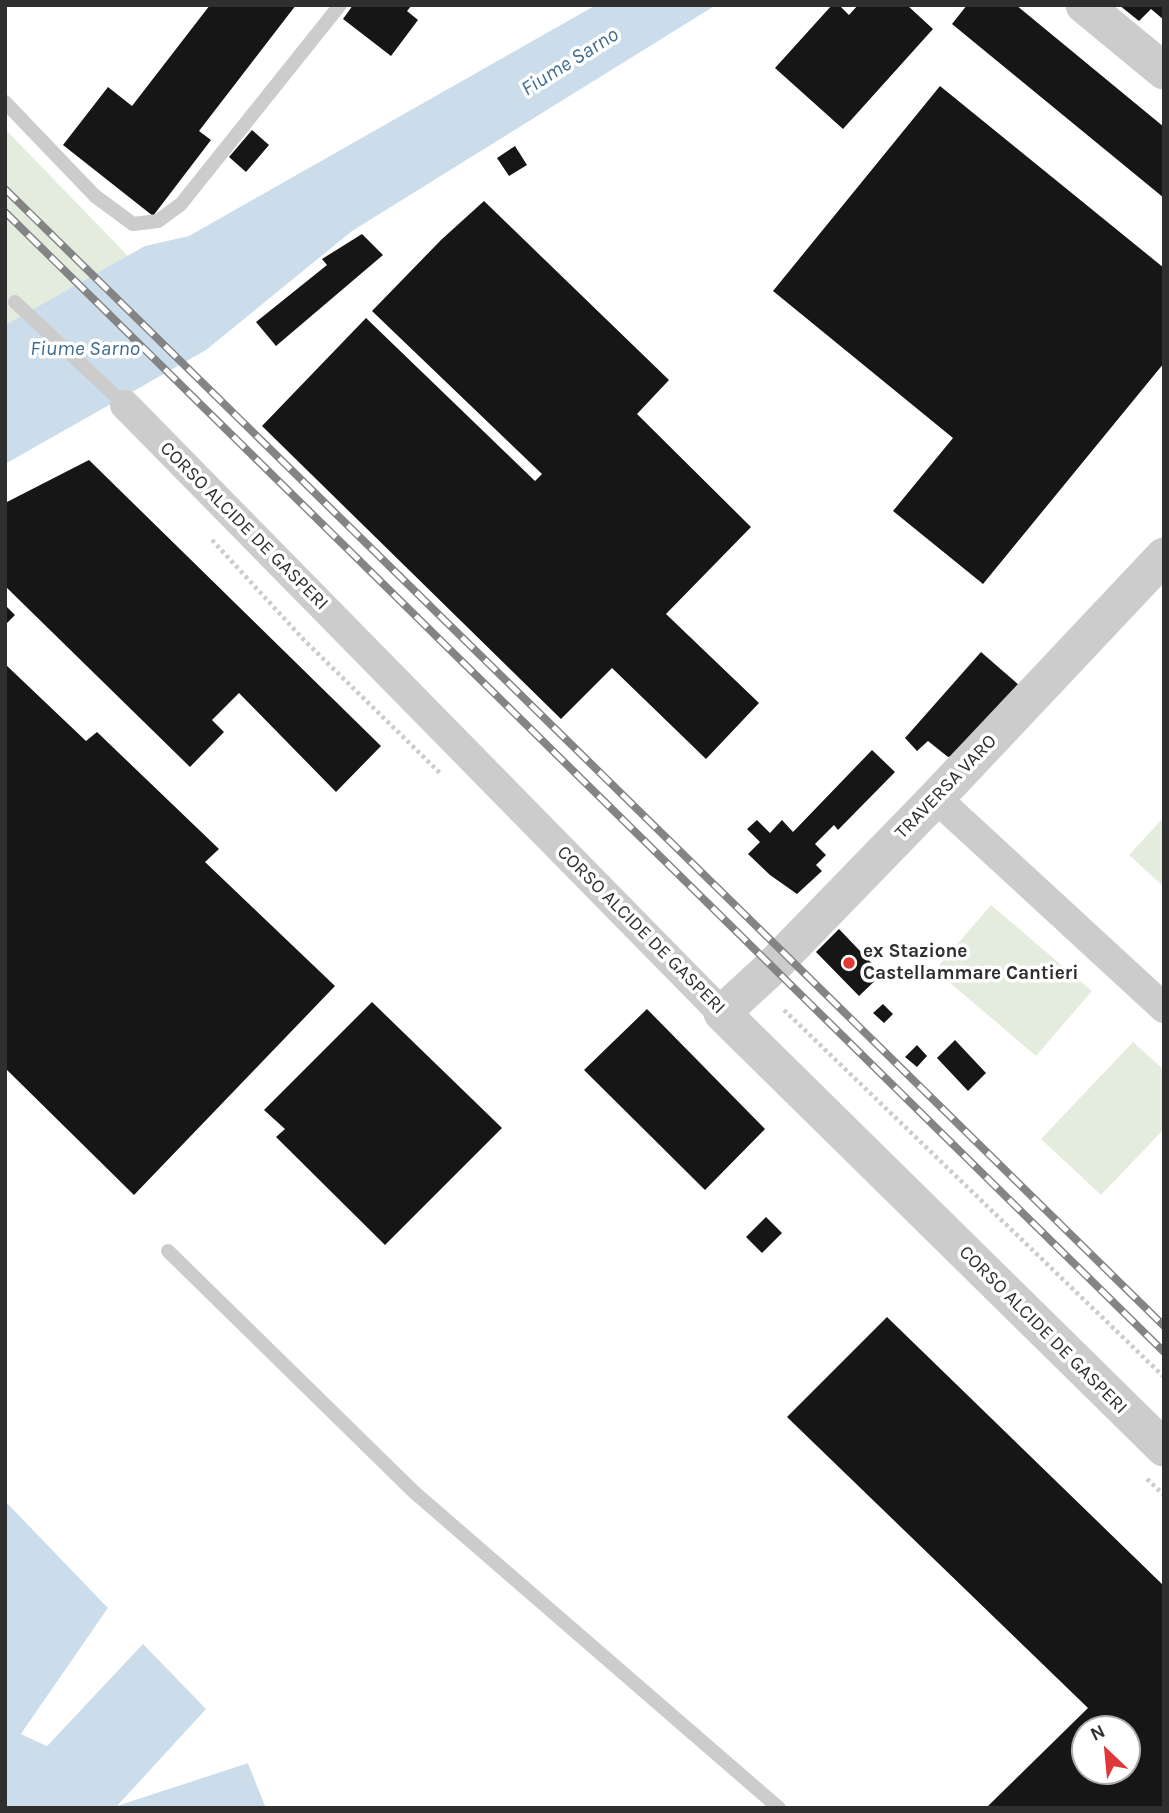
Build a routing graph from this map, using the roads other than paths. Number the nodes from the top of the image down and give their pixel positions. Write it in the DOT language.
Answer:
graph roads {
  1 [pos="340,5"];
  2 [pos="1084,5"];
  3 [pos="1164,71"];
  4 [pos="5,102"];
  5 [pos="15,302"];
  6 [pos="125,405"];
  7 [pos="1164,556"];
  8 [pos="936,798"];
  9 [pos="1164,1008"];
  10 [pos="722,1013"];
  11 [pos="168,1251"];
  12 [pos="1164,1448"];
  13 [pos="779,1808"];
  1 -- 4 [label="lane"];
  2 -- 3 [label="street"];
  5 -- 6 [label="lane"];
  6 -- 10 [label="street, CORSO ALCIDE DE GASPERI"];
  7 -- 8 [label="street, TRAVERSA VARO"];
  8 -- 9 [label="street"];
  8 -- 10 [label="street, TRAVERSA VARO"];
  10 -- 12 [label="street, CORSO ALCIDE DE GASPERI"];
  11 -- 13 [label="lane"];
}
